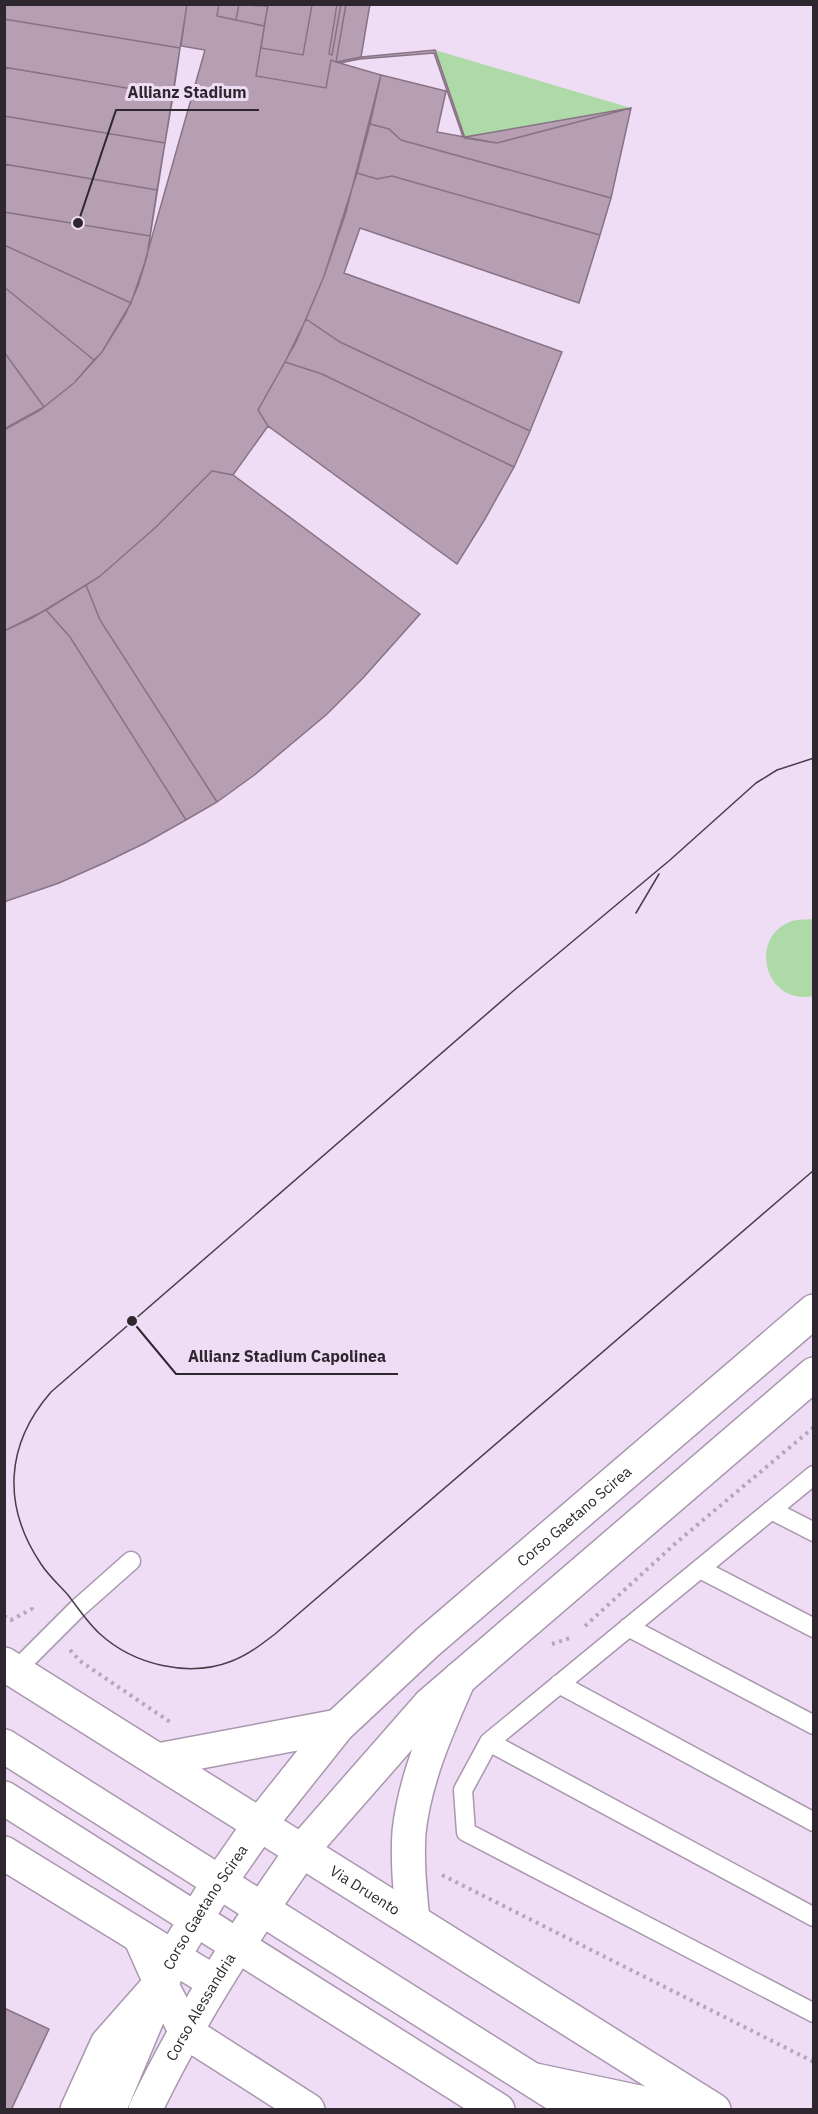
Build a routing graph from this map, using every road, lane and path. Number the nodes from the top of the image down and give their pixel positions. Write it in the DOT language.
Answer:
graph roads {
  1 [pos="813,1311"];
  2 [pos="813,1374"];
  3 [pos="813,1475"];
  4 [pos="771,1510"];
  5 [pos="813,1532"];
  6 [pos="131,1560"];
  7 [pos="699,1569"];
  8 [pos="628,1627"];
  9 [pos="813,1628"];
  10 [pos="10,1667"];
  11 [pos="459,1679"];
  12 [pos="559,1684"];
  13 [pos="813,1725"];
  14 [pos="338,1726"];
  15 [pos="489,1742"];
  16 [pos="4,1746"];
  17 [pos="158,1760"];
  18 [pos="4,1798"];
  19 [pos="813,1822"];
  20 [pos="260,1824"];
  21 [pos="302,1850"];
  22 [pos="4,1853"];
  23 [pos="432,1871"];
  24 [pos="220,1882"];
  25 [pos="261,1908"];
  26 [pos="813,1917"];
  27 [pos="196,1919"];
  28 [pos="413,1920"];
  29 [pos="237,1945"];
  30 [pos="167,1971"];
  31 [pos="214,1982"];
  32 [pos="813,2013"];
  33 [pos="186,2032"];
  34 [pos="813,2062"];
  35 [pos="533,2080"];
  36 [pos="76,2109"];
  37 [pos="109,2109"];
  38 [pos="145,2109"];
  39 [pos="309,2109"];
  40 [pos="498,2109"];
  41 [pos="580,2109"];
  42 [pos="677,2109"];
  43 [pos="714,2109"];
  1 -- 14 [label="street, Corso Gaetano Scirea"];
  2 -- 11 [label="street"];
  3 -- 4 [label="lane"];
  4 -- 5 [label="lane"];
  4 -- 7 [label="lane"];
  6 -- 10 [label="lane, Via Druento"];
  7 -- 8 [label="lane"];
  7 -- 9 [label="lane"];
  8 -- 12 [label="lane"];
  8 -- 13 [label="lane"];
  10 -- 17 [label="street, Via Druento"];
  11 -- 21 [label="street"];
  11 -- 28 [label="street"];
  12 -- 15 [label="lane"];
  12 -- 19 [label="lane"];
  14 -- 17 [label="street"];
  14 -- 20 [label="street, Corso Gaetano Scirea"];
  15 -- 26 [label="lane"];
  15 -- 32 [label="lane"];
  16 -- 24 [label="street"];
  17 -- 20 [label="street, Via Druento"];
  18 -- 27 [label="street"];
  20 -- 21 [label="street, Via Druento"];
  20 -- 24 [label="street, Corso Gaetano Scirea"];
  21 -- 25 [label="street"];
  21 -- 28 [label="street, Via Druento"];
  22 -- 30 [label="street"];
  23 -- 34 [label="path"];
  24 -- 25 [label="street"];
  24 -- 27 [label="street, Corso Gaetano Scirea"];
  25 -- 29 [label="street, Corso Alessandria"];
  25 -- 35 [label="street"];
  27 -- 29 [label="street"];
  27 -- 30 [label="street, Corso Gaetano Scirea"];
  28 -- 43 [label="street, Via Druento"];
  29 -- 31 [label="street, Corso Alessandria"];
  29 -- 40 [label="street"];
  30 -- 31 [label="street"];
  30 -- 33 [label="street"];
  30 -- 36 [label="street"];
  30 -- 37 [label="street, Corso Gaetano Scirea"];
  31 -- 33 [label="street, Corso Alessandria"];
  33 -- 38 [label="street, Corso Alessandria"];
  33 -- 39 [label="street"];
  35 -- 41 [label="street"];
  35 -- 42 [label="street"];
}
